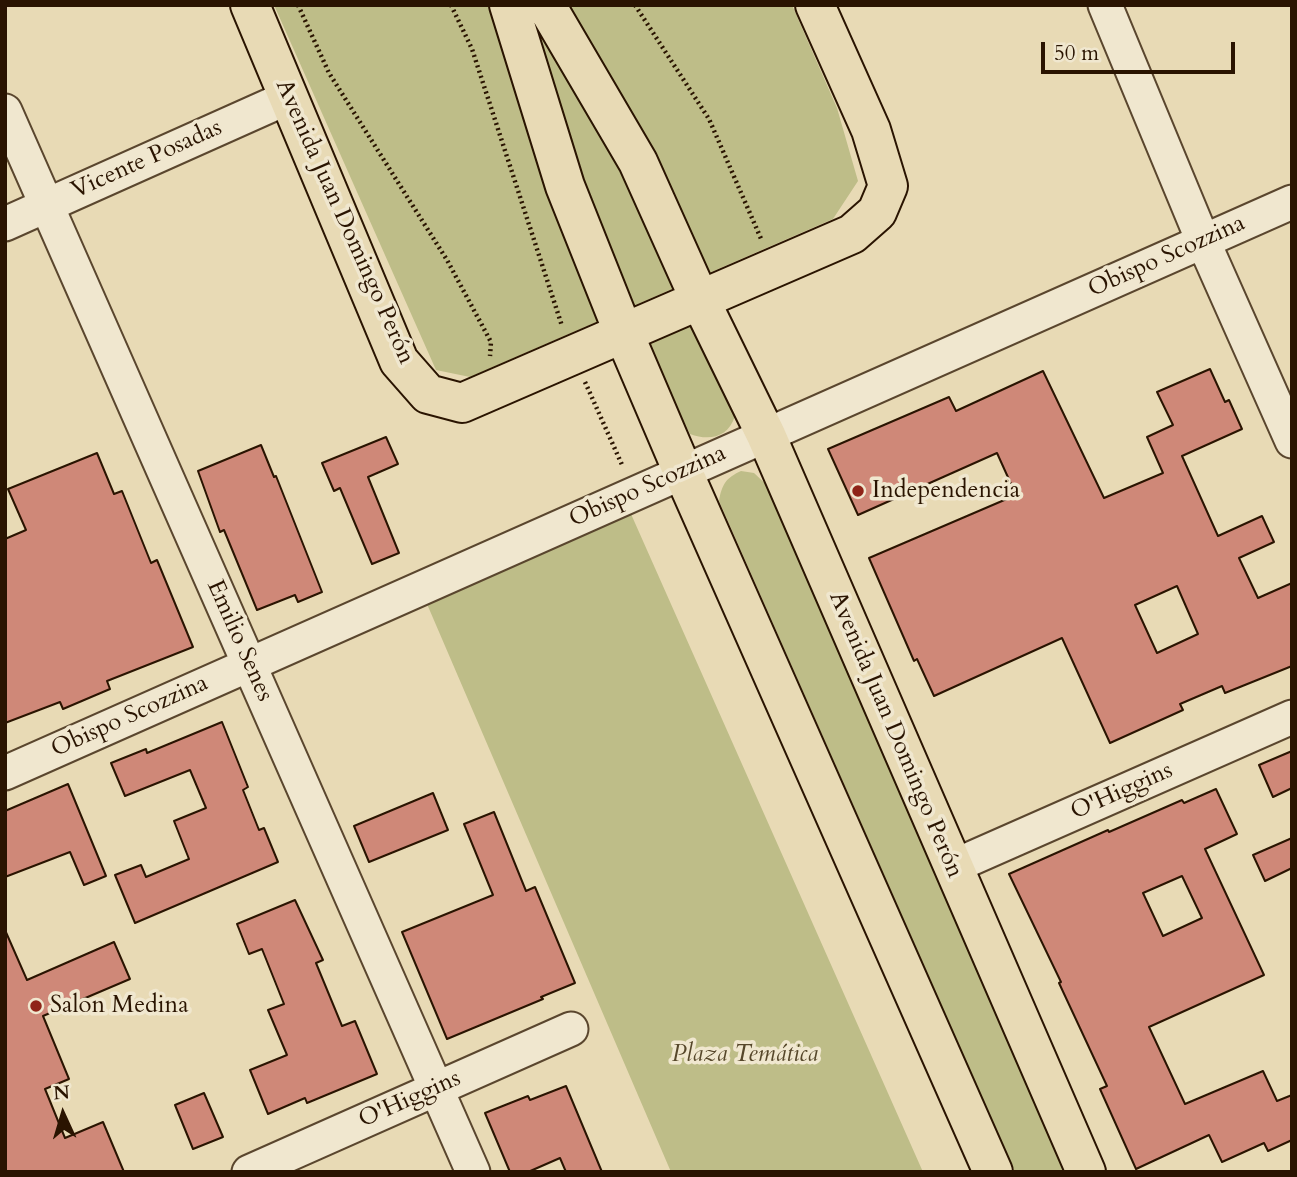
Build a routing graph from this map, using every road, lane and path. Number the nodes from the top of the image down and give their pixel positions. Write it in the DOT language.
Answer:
graph roads {
  1 [pos="250,5"];
  2 [pos="298,5"];
  3 [pos="451,5"];
  4 [pos="509,5"];
  5 [pos="547,5"];
  6 [pos="635,5"];
  7 [pos="815,5"];
  8 [pos="1105,5"];
  9 [pos="289,97"];
  10 [pos="5,111"];
  11 [pos="1292,202"];
  12 [pos="47,205"];
  13 [pos="5,224"];
  14 [pos="1203,241"];
  15 [pos="774,268"];
  16 [pos="700,300"];
  17 [pos="624,334"];
  18 [pos="574,356"];
  19 [pos="488,392"];
  20 [pos="766,435"];
  21 [pos="1292,441"];
  22 [pos="683,472"];
  23 [pos="635,494"];
  24 [pos="249,665"];
  25 [pos="1292,717"];
  26 [pos="5,773"];
  27 [pos="952,867"];
  28 [pos="571,1029"];
  29 [pos="437,1088"];
  30 [pos="249,1172"];
  31 [pos="473,1172"];
  32 [pos="993,1172"];
  33 [pos="1086,1172"];
  1 -- 9 [label="main road, Avenida Juan Domingo Perón"];
  2 -- 19 [label="path"];
  3 -- 18 [label="path"];
  4 -- 17 [label="main road"];
  5 -- 16 [label="main road, Avenida Juan Domingo Perón"];
  6 -- 15 [label="path"];
  7 -- 15 [label="main road"];
  8 -- 14 [label="street"];
  9 -- 12 [label="street, Vicente Posadas"];
  9 -- 19 [label="main road, Avenida Juan Domingo Perón"];
  10 -- 12 [label="street, Emilio Senes"];
  11 -- 14 [label="street, Obispo Scozzina"];
  12 -- 13 [label="street, Vicente Posadas"];
  12 -- 24 [label="street, Emilio Senes"];
  14 -- 20 [label="street, Obispo Scozzina"];
  14 -- 21 [label="street"];
  15 -- 16 [label="main road"];
  16 -- 17 [label="main road, Avenida Juan Domingo Perón"];
  16 -- 20 [label="main road, Avenida Juan Domingo Perón"];
  17 -- 18 [label="main road, Avenida Juan Domingo Perón"];
  17 -- 22 [label="main road"];
  18 -- 19 [label="main road, Avenida Juan Domingo Perón"];
  18 -- 23 [label="path"];
  20 -- 22 [label="street, Obispo Scozzina"];
  20 -- 27 [label="main road, Avenida Juan Domingo Perón"];
  22 -- 23 [label="street, Obispo Scozzina"];
  22 -- 32 [label="main road"];
  23 -- 24 [label="street, Obispo Scozzina"];
  24 -- 26 [label="street, Obispo Scozzina"];
  24 -- 29 [label="street, Emilio Senes"];
  25 -- 27 [label="street, O'Higgins"];
  27 -- 33 [label="main road, Avenida Juan Domingo Perón"];
  28 -- 29 [label="street, O'Higgins"];
  29 -- 30 [label="street, O'Higgins"];
  29 -- 31 [label="street, Emilio Senes"];
}
